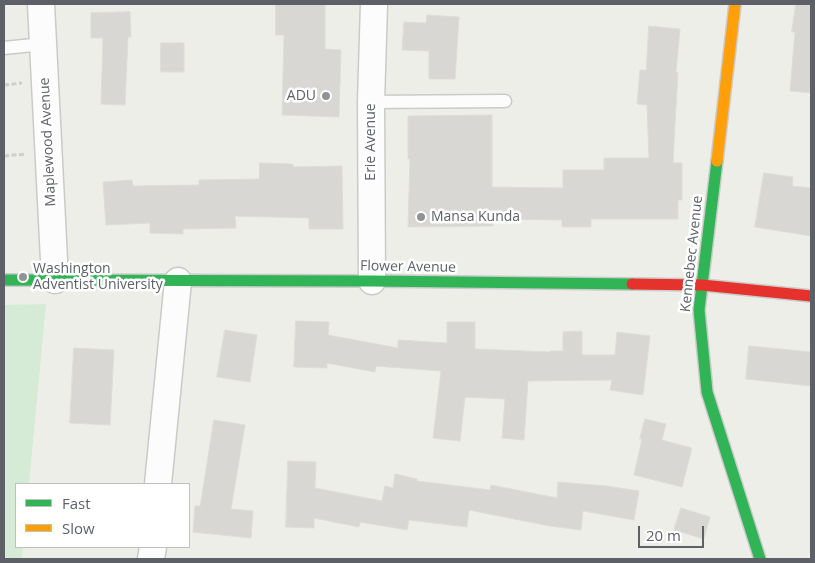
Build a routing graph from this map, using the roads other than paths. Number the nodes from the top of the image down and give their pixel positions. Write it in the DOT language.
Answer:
graph roads {
  1 [pos="40,4"];
  2 [pos="374,4"];
  3 [pos="735,4"];
  4 [pos="43,44"];
  5 [pos="4,48"];
  6 [pos="504,101"];
  7 [pos="371,102"];
  8 [pos="4,280"];
  9 [pos="55,280"];
  10 [pos="178,281"];
  11 [pos="372,281"];
  12 [pos="702,285"];
  13 [pos="811,296"];
  14 [pos="158,483"];
  15 [pos="760,559"];
  1 -- 4 [label="street, Maplewood Avenue"];
  2 -- 7 [label="street, Erie Avenue"];
  3 -- 12 [label="street, Kennebec Avenue"];
  4 -- 5 [label="lane"];
  4 -- 9 [label="street, Maplewood Avenue"];
  6 -- 7 [label="lane"];
  7 -- 11 [label="street, Erie Avenue"];
  8 -- 9 [label="street, Flower Avenue"];
  9 -- 10 [label="street, Flower Avenue"];
  10 -- 11 [label="street, Flower Avenue"];
  10 -- 14 [label="street"];
  11 -- 12 [label="street, Flower Avenue"];
  12 -- 13 [label="street, Flower Avenue"];
  12 -- 15 [label="street, Kennebec Avenue"];
}
